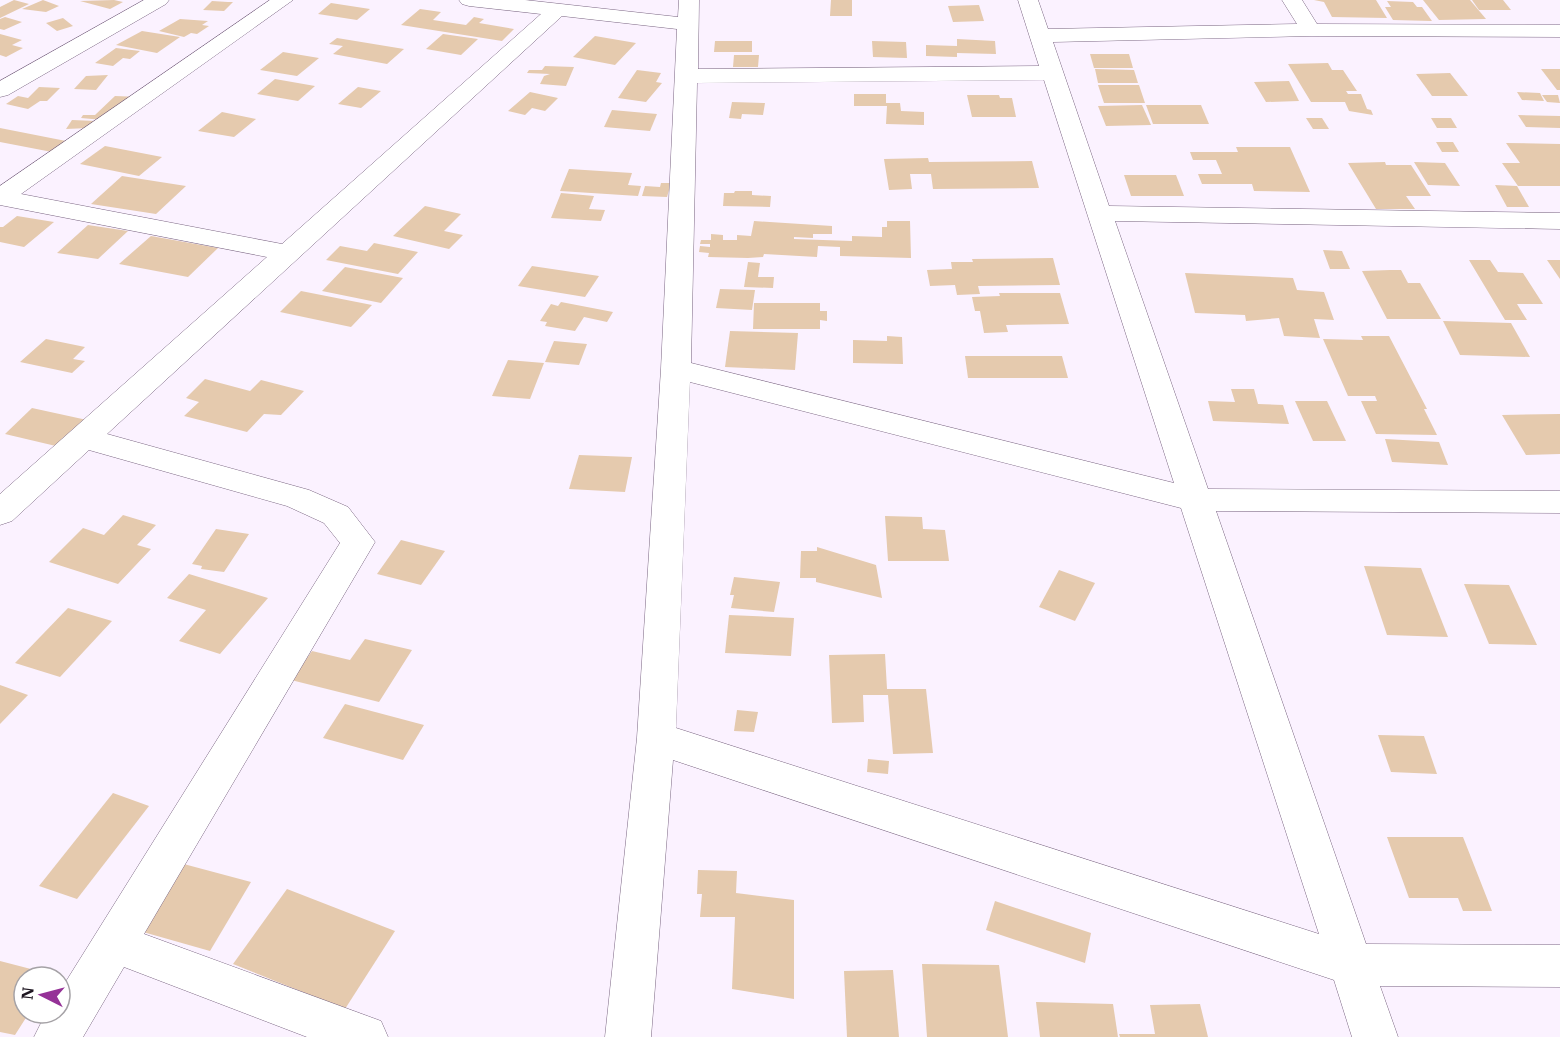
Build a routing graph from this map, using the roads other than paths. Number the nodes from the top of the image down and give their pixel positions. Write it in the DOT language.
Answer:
graph roads {
  1 [pos="159,0"];
  2 [pos="283,0"];
  3 [pos="469,0"];
  4 [pos="1028,0"];
  5 [pos="1292,0"];
  6 [pos="556,11"];
  7 [pos="689,12"];
  8 [pos="1311,30"];
  9 [pos="1560,31"];
  10 [pos="1040,36"];
  11 [pos="1052,72"];
  12 [pos="688,76"];
  13 [pos="0,90"];
  14 [pos="0,197"];
  15 [pos="1098,213"];
  16 [pos="1560,221"];
  17 [pos="287,254"];
  18 [pos="676,369"];
  19 [pos="83,438"];
  20 [pos="1196,500"];
  21 [pos="1560,502"];
  22 [pos="0,513"];
  23 [pos="656,738"];
  24 [pos="114,943"];
  25 [pos="1352,965"];
  26 [pos="1560,966"];
  27 [pos="57,1037"];
  28 [pos="365,1037"];
  29 [pos="628,1037"];
  30 [pos="1375,1037"];
  1 -- 13 [label="street"];
  2 -- 14 [label="street"];
  3 -- 6 [label="street"];
  4 -- 10 [label="street"];
  5 -- 8 [label="street"];
  6 -- 7 [label="street"];
  6 -- 17 [label="street"];
  7 -- 12 [label="street"];
  8 -- 9 [label="street"];
  8 -- 10 [label="street"];
  10 -- 11 [label="street"];
  11 -- 12 [label="street"];
  11 -- 15 [label="street"];
  12 -- 18 [label="street"];
  14 -- 17 [label="street"];
  15 -- 16 [label="street"];
  15 -- 20 [label="street"];
  17 -- 19 [label="street"];
  18 -- 20 [label="street"];
  18 -- 23 [label="street"];
  19 -- 22 [label="street"];
  19 -- 24 [label="street"];
  20 -- 21 [label="street"];
  20 -- 25 [label="street"];
  23 -- 25 [label="street"];
  23 -- 29 [label="street"];
  24 -- 27 [label="street"];
  24 -- 28 [label="street"];
  25 -- 26 [label="street"];
  25 -- 30 [label="street"];
}
